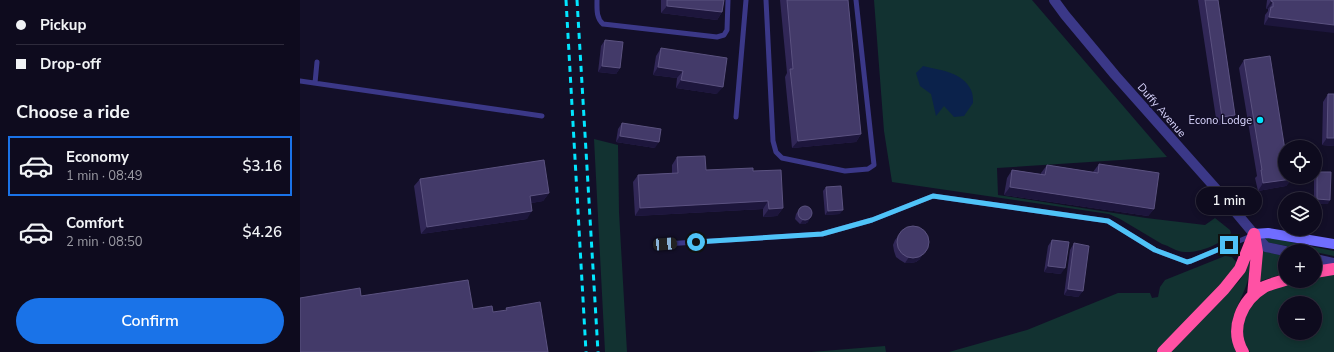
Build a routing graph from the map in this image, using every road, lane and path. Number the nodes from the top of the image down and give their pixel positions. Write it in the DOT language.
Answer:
graph roads {
  1 [pos="597,0"];
  2 [pos="728,0"];
  3 [pos="746,0"];
  4 [pos="766,0"];
  5 [pos="856,0"];
  6 [pos="1054,0"];
  7 [pos="317,62"];
  8 [pos="300,81"];
  9 [pos="315,83"];
  10 [pos="542,116"];
  11 [pos="736,117"];
  12 [pos="1254,234"];
  13 [pos="665,244"];
  14 [pos="1334,244"];
  15 [pos="1278,250"];
  16 [pos="1322,260"];
  17 [pos="1334,263"];
  18 [pos="1334,269"];
  19 [pos="1322,271"];
  20 [pos="1278,283"];
  21 [pos="1253,296"];
  22 [pos="1163,352"];
  23 [pos="1243,352"];
  1 -- 2 [label="lane"];
  3 -- 11 [label="lane"];
  4 -- 5 [label="lane"];
  6 -- 12 [label="street, Duffy Avenue"];
  7 -- 9 [label="lane"];
  8 -- 9 [label="lane"];
  9 -- 10 [label="lane"];
  12 -- 13 [label="lane"];
  12 -- 14 [label="main road"];
  12 -- 15 [label="street, Duffy Avenue"];
  12 -- 21 [label="highway"];
  12 -- 22 [label="highway"];
  16 -- 17 [label="street"];
  18 -- 19 [label="highway"];
  20 -- 21 [label="highway"];
  21 -- 23 [label="highway"];
}
